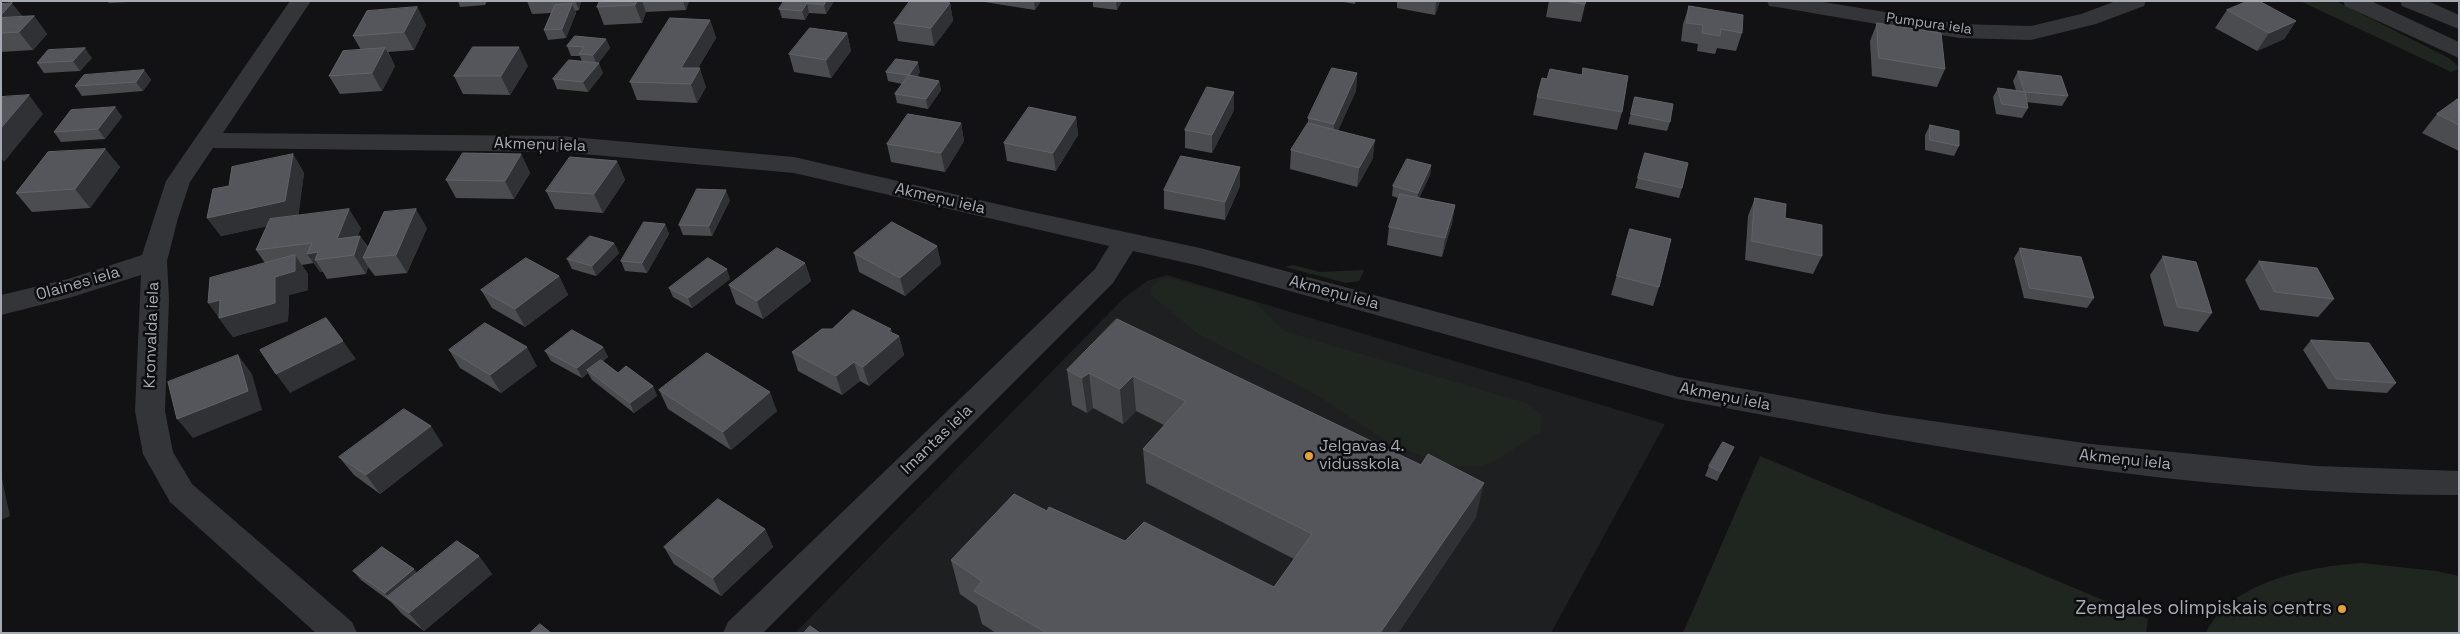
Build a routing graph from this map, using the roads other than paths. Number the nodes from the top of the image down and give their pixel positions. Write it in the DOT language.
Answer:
graph roads {
  1 [pos="301,1"];
  2 [pos="1777,1"];
  3 [pos="2136,1"];
  4 [pos="2353,1"];
  5 [pos="2410,1"];
  6 [pos="2459,23"];
  7 [pos="2459,51"];
  8 [pos="205,140"];
  9 [pos="1126,241"];
  10 [pos="154,261"];
  11 [pos="1,305"];
  12 [pos="2459,483"];
  13 [pos="340,633"];
  14 [pos="740,633"];
  1 -- 8 [label="street, Kronvalda iela"];
  2 -- 3 [label="street, Pumpura iela"];
  4 -- 7 [label="street"];
  5 -- 6 [label="street"];
  8 -- 9 [label="street, Akmeņu iela"];
  8 -- 10 [label="street, Kronvalda iela"];
  9 -- 12 [label="street, Akmeņu iela"];
  9 -- 14 [label="street, Imantas iela"];
  10 -- 11 [label="street, Olaines iela"];
  10 -- 13 [label="street, Kronvalda iela"];
}
